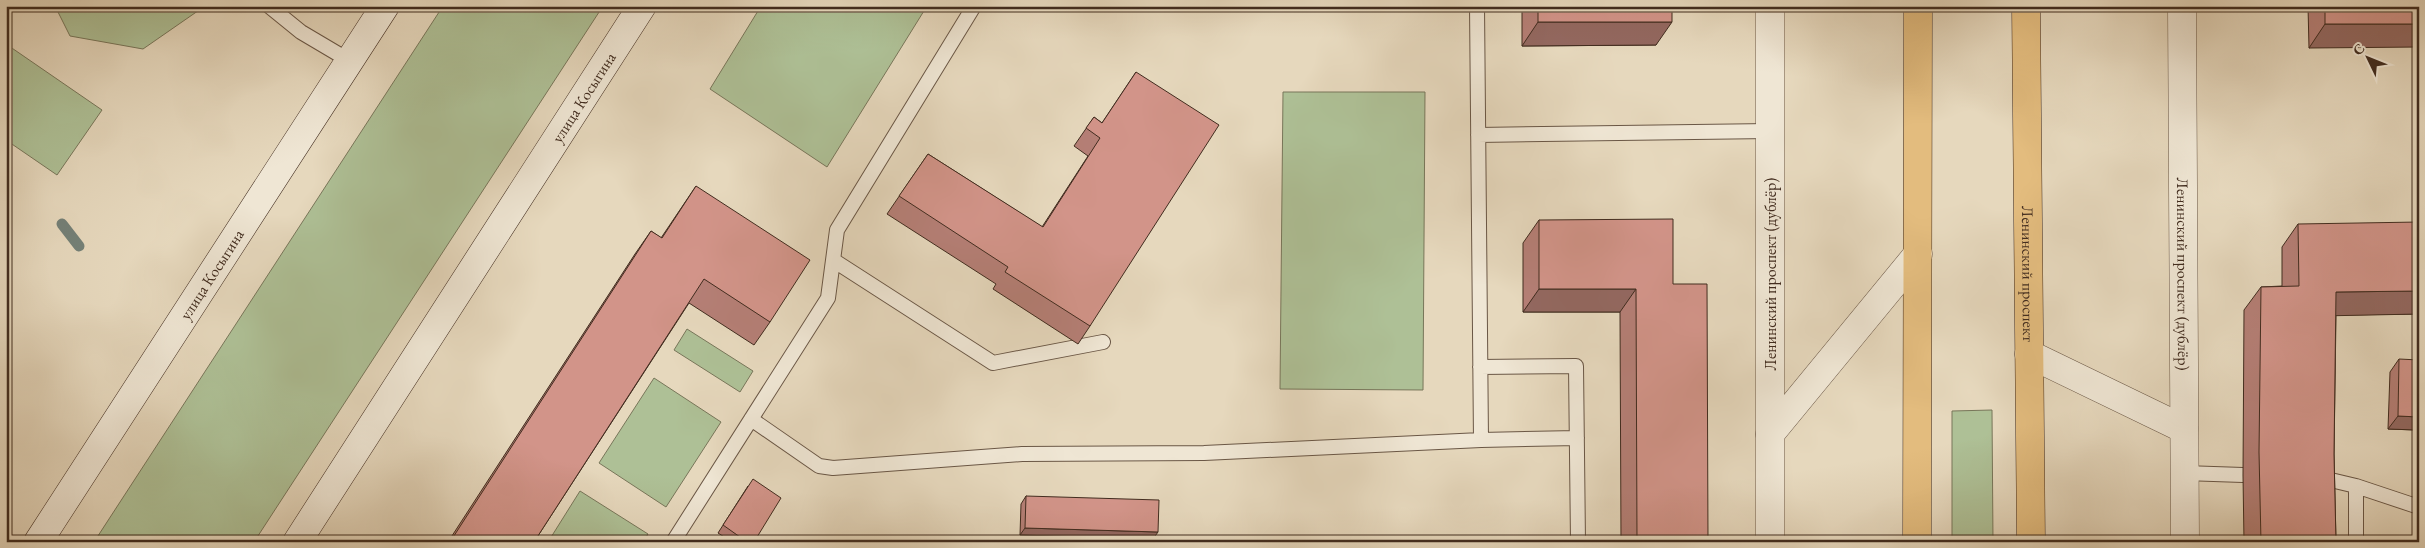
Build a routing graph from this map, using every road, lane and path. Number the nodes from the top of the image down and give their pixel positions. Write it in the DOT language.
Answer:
graph roads {
  1 [pos="269,6"];
  2 [pos="385,6"];
  3 [pos="642,6"];
  4 [pos="974,6"];
  5 [pos="1477,6"];
  6 [pos="1770,6"];
  7 [pos="1918,6"];
  8 [pos="2026,6"];
  9 [pos="2182,6"];
  10 [pos="350,61"];
  11 [pos="1770,131"];
  12 [pos="1478,135"];
  13 [pos="1918,254"];
  14 [pos="833,260"];
  15 [pos="1103,342"];
  16 [pos="2029,354"];
  17 [pos="1480,367"];
  18 [pos="751,419"];
  19 [pos="2184,429"];
  20 [pos="1770,434"];
  21 [pos="1576,438"];
  22 [pos="1481,440"];
  23 [pos="2184,473"];
  24 [pos="2243,475"];
  25 [pos="2318,477"];
  26 [pos="2356,486"];
  27 [pos="2419,507"];
  28 [pos="38,542"];
  29 [pos="297,542"];
  30 [pos="674,542"];
  31 [pos="1578,542"];
  32 [pos="1770,542"];
  33 [pos="1917,542"];
  34 [pos="2031,542"];
  35 [pos="2185,542"];
  36 [pos="2356,542"];
  1 -- 10 [label="lane"];
  2 -- 10 [label="street, улица Косыгина"];
  3 -- 29 [label="street, улица Косыгина"];
  4 -- 14 [label="lane"];
  5 -- 12 [label="lane"];
  6 -- 11 [label="street, Ленинский проспект (дублёр)"];
  7 -- 13 [label="main road"];
  8 -- 16 [label="main road, Ленинский проспект"];
  9 -- 19 [label="street, Ленинский проспект (дублёр)"];
  10 -- 28 [label="street, улица Косыгина"];
  11 -- 12 [label="lane"];
  11 -- 20 [label="street, Ленинский проспект (дублёр)"];
  12 -- 17 [label="lane"];
  13 -- 20 [label="street"];
  13 -- 33 [label="main road"];
  14 -- 15 [label="lane"];
  14 -- 18 [label="lane"];
  16 -- 19 [label="street"];
  16 -- 34 [label="main road, Ленинский проспект"];
  17 -- 21 [label="lane"];
  17 -- 22 [label="lane"];
  18 -- 22 [label="lane"];
  18 -- 30 [label="lane"];
  19 -- 23 [label="street, Ленинский проспект (дублёр)"];
  20 -- 32 [label="street, Ленинский проспект (дублёр)"];
  21 -- 22 [label="lane"];
  21 -- 31 [label="lane"];
  23 -- 24 [label="lane"];
  23 -- 35 [label="street, Ленинский проспект (дублёр)"];
  25 -- 26 [label="lane"];
  26 -- 27 [label="lane"];
  26 -- 36 [label="lane"];
}
